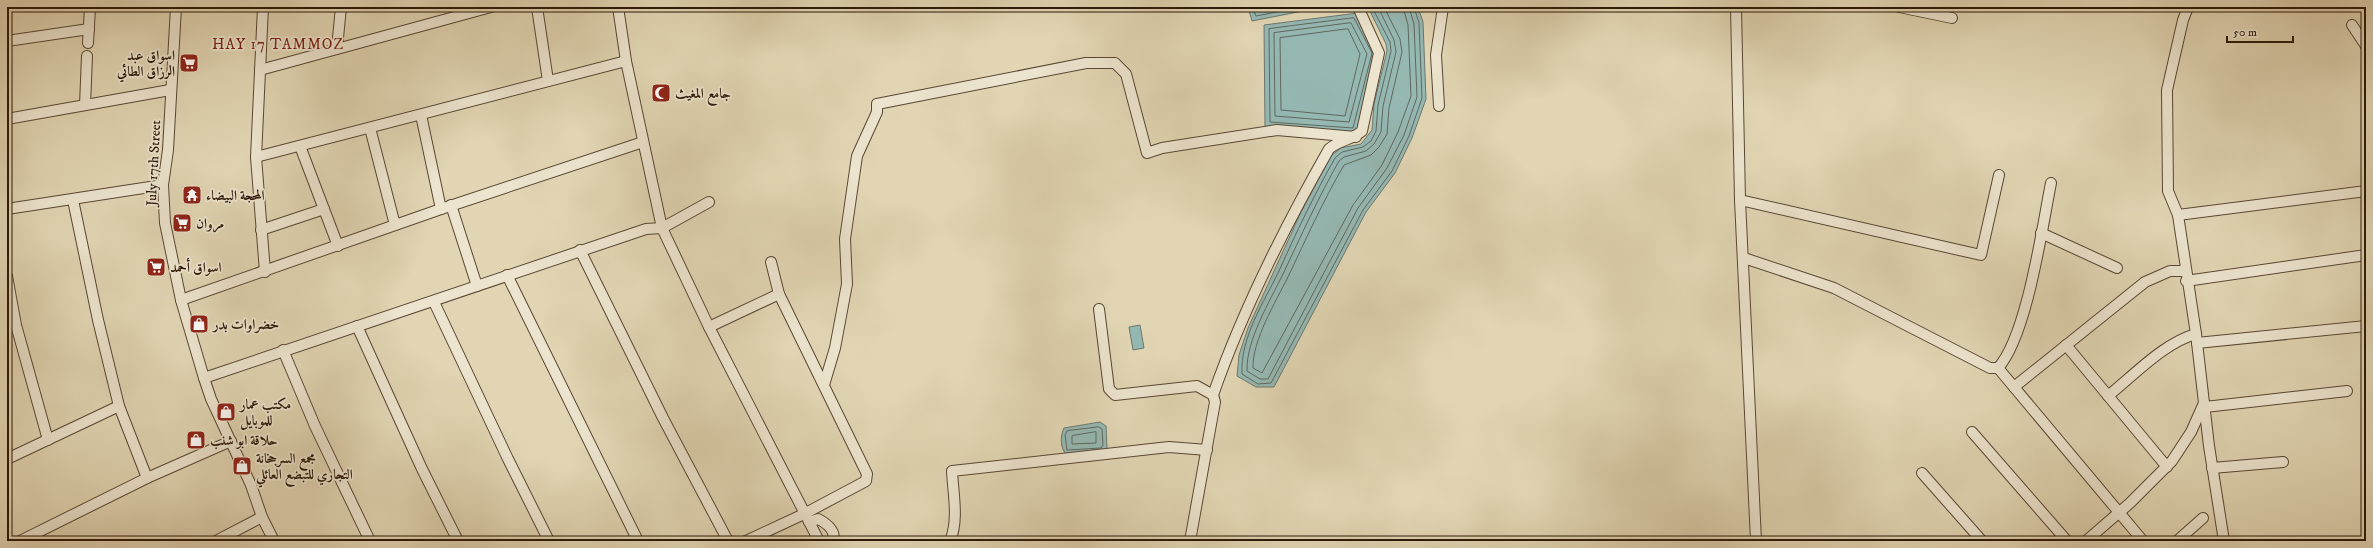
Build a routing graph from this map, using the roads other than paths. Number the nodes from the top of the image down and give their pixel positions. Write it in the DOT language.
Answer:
graph roads {
  1 [pos="90,7"];
  2 [pos="176,7"];
  3 [pos="263,7"];
  4 [pos="341,7"];
  5 [pos="491,7"];
  6 [pos="537,7"];
  7 [pos="618,7"];
  8 [pos="1358,7"];
  9 [pos="1443,7"];
  10 [pos="1736,7"];
  11 [pos="1898,7"];
  12 [pos="2188,7"];
  13 [pos="459,12"];
  14 [pos="1952,18"];
  15 [pos="2352,25"];
  16 [pos="89,29"];
  17 [pos="7,41"];
  18 [pos="88,43"];
  19 [pos="2366,46"];
  20 [pos="337,48"];
  21 [pos="87,56"];
  22 [pos="626,61"];
  23 [pos="260,70"];
  24 [pos="548,81"];
  25 [pos="170,90"];
  26 [pos="84,105"];
  27 [pos="1439,106"];
  28 [pos="421,115"];
  29 [pos="7,119"];
  30 [pos="370,128"];
  31 [pos="1356,137"];
  32 [pos="643,142"];
  33 [pos="300,146"];
  34 [pos="256,157"];
  35 [pos="1999,175"];
  36 [pos="2051,183"];
  37 [pos="163,185"];
  38 [pos="2366,191"];
  39 [pos="73,200"];
  40 [pos="1740,200"];
  41 [pos="709,202"];
  42 [pos="451,205"];
  43 [pos="441,208"];
  44 [pos="7,209"];
  45 [pos="324,209"];
  46 [pos="2178,215"];
  47 [pos="395,225"];
  48 [pos="662,228"];
  49 [pos="261,230"];
  50 [pos="2041,233"];
  51 [pos="338,246"];
  52 [pos="580,250"];
  53 [pos="2366,255"];
  54 [pos="1744,258"];
  55 [pos="771,262"];
  56 [pos="2117,268"];
  57 [pos="265,272"];
  58 [pos="508,275"];
  59 [pos="7,276"];
  60 [pos="2186,276"];
  61 [pos="477,286"];
  62 [pos="779,294"];
  63 [pos="180,300"];
  64 [pos="434,302"];
  65 [pos="1099,309"];
  66 [pos="357,326"];
  67 [pos="2366,326"];
  68 [pos="709,327"];
  69 [pos="2196,338"];
  70 [pos="2066,345"];
  71 [pos="283,350"];
  72 [pos="1998,368"];
  73 [pos="204,378"];
  74 [pos="824,385"];
  75 [pos="2014,387"];
  76 [pos="2347,391"];
  77 [pos="1213,396"];
  78 [pos="2108,396"];
  79 [pos="2204,405"];
  80 [pos="119,406"];
  81 [pos="1972,432"];
  82 [pos="48,440"];
  83 [pos="230,441"];
  84 [pos="1207,450"];
  85 [pos="7,459"];
  86 [pos="2284,462"];
  87 [pos="2167,467"];
  88 [pos="2212,468"];
  89 [pos="1922,473"];
  90 [pos="147,478"];
  91 [pos="2119,512"];
  92 [pos="262,517"];
  93 [pos="806,518"];
  94 [pos="2203,518"];
  95 [pos="20,541"];
  96 [pos="216,541"];
  97 [pos="274,541"];
  98 [pos="370,541"];
  99 [pos="458,541"];
  100 [pos="550,541"];
  101 [pos="638,541"];
  102 [pos="728,541"];
  103 [pos="746,541"];
  104 [pos="819,541"];
  105 [pos="834,541"];
  106 [pos="950,541"];
  107 [pos="1190,541"];
  108 [pos="1756,541"];
  109 [pos="1982,541"];
  110 [pos="2067,541"];
  111 [pos="2086,541"];
  112 [pos="2143,541"];
  113 [pos="2177,541"];
  114 [pos="2224,541"];
  1 -- 16 [label="street"];
  2 -- 25 [label="street, July 17th Street"];
  3 -- 23 [label="street"];
  4 -- 20 [label="street"];
  5 -- 13 [label="street"];
  6 -- 24 [label="street"];
  7 -- 22 [label="street"];
  8 -- 31 [label="street"];
  9 -- 27 [label="street"];
  10 -- 40 [label="street"];
  11 -- 14 [label="street"];
  12 -- 46 [label="street"];
  13 -- 20 [label="street"];
  15 -- 19 [label="street"];
  16 -- 17 [label="street"];
  16 -- 18 [label="street"];
  20 -- 23 [label="street"];
  21 -- 26 [label="street"];
  22 -- 24 [label="street"];
  22 -- 32 [label="street"];
  23 -- 34 [label="street"];
  24 -- 28 [label="street"];
  25 -- 26 [label="street"];
  25 -- 37 [label="street, July 17th Street"];
  26 -- 29 [label="street"];
  28 -- 30 [label="street"];
  28 -- 43 [label="street"];
  30 -- 33 [label="street"];
  30 -- 47 [label="street"];
  31 -- 74 [label="street"];
  31 -- 77 [label="street"];
  32 -- 42 [label="street"];
  32 -- 48 [label="street"];
  33 -- 34 [label="street"];
  33 -- 45 [label="street"];
  34 -- 49 [label="street"];
  35 -- 40 [label="street"];
  36 -- 50 [label="street"];
  37 -- 39 [label="street"];
  37 -- 63 [label="street, July 17th Street"];
  38 -- 46 [label="street"];
  39 -- 44 [label="street"];
  39 -- 80 [label="street"];
  40 -- 54 [label="street"];
  41 -- 48 [label="street"];
  42 -- 43 [label="street"];
  42 -- 61 [label="street"];
  43 -- 47 [label="street"];
  45 -- 49 [label="street"];
  45 -- 51 [label="street"];
  46 -- 60 [label="street"];
  47 -- 51 [label="street"];
  48 -- 52 [label="street"];
  48 -- 68 [label="street"];
  49 -- 57 [label="street"];
  50 -- 56 [label="street"];
  50 -- 72 [label="street"];
  51 -- 57 [label="street"];
  52 -- 58 [label="street"];
  52 -- 102 [label="street"];
  53 -- 60 [label="street"];
  54 -- 72 [label="street"];
  54 -- 108 [label="street"];
  55 -- 62 [label="street"];
  57 -- 63 [label="street"];
  58 -- 61 [label="street"];
  58 -- 101 [label="street"];
  59 -- 82 [label="street"];
  60 -- 69 [label="street"];
  60 -- 70 [label="street"];
  61 -- 64 [label="street"];
  62 -- 68 [label="street"];
  62 -- 74 [label="street"];
  63 -- 73 [label="street, July 17th Street"];
  64 -- 66 [label="street"];
  64 -- 100 [label="street"];
  65 -- 77 [label="street"];
  66 -- 71 [label="street"];
  66 -- 99 [label="street"];
  67 -- 69 [label="street"];
  68 -- 93 [label="street"];
  69 -- 78 [label="street"];
  69 -- 79 [label="street"];
  70 -- 75 [label="street"];
  70 -- 78 [label="street"];
  71 -- 73 [label="street"];
  71 -- 98 [label="street"];
  72 -- 75 [label="street"];
  73 -- 83 [label="street, July 17th Street"];
  74 -- 93 [label="street"];
  75 -- 91 [label="street"];
  76 -- 79 [label="street"];
  77 -- 84 [label="street"];
  78 -- 87 [label="street"];
  79 -- 87 [label="street"];
  79 -- 88 [label="street"];
  80 -- 82 [label="street"];
  80 -- 90 [label="street"];
  81 -- 110 [label="street"];
  82 -- 85 [label="street"];
  83 -- 90 [label="street"];
  83 -- 92 [label="street, July 17th Street"];
  84 -- 106 [label="street"];
  84 -- 107 [label="street"];
  86 -- 88 [label="street"];
  87 -- 91 [label="street"];
  88 -- 114 [label="street"];
  89 -- 109 [label="street"];
  90 -- 95 [label="street"];
  91 -- 111 [label="street"];
  91 -- 112 [label="street"];
  92 -- 96 [label="street"];
  92 -- 97 [label="street, July 17th Street"];
  93 -- 103 [label="street"];
  93 -- 104 [label="street"];
  93 -- 105 [label="street"];
  94 -- 113 [label="street"];
}
